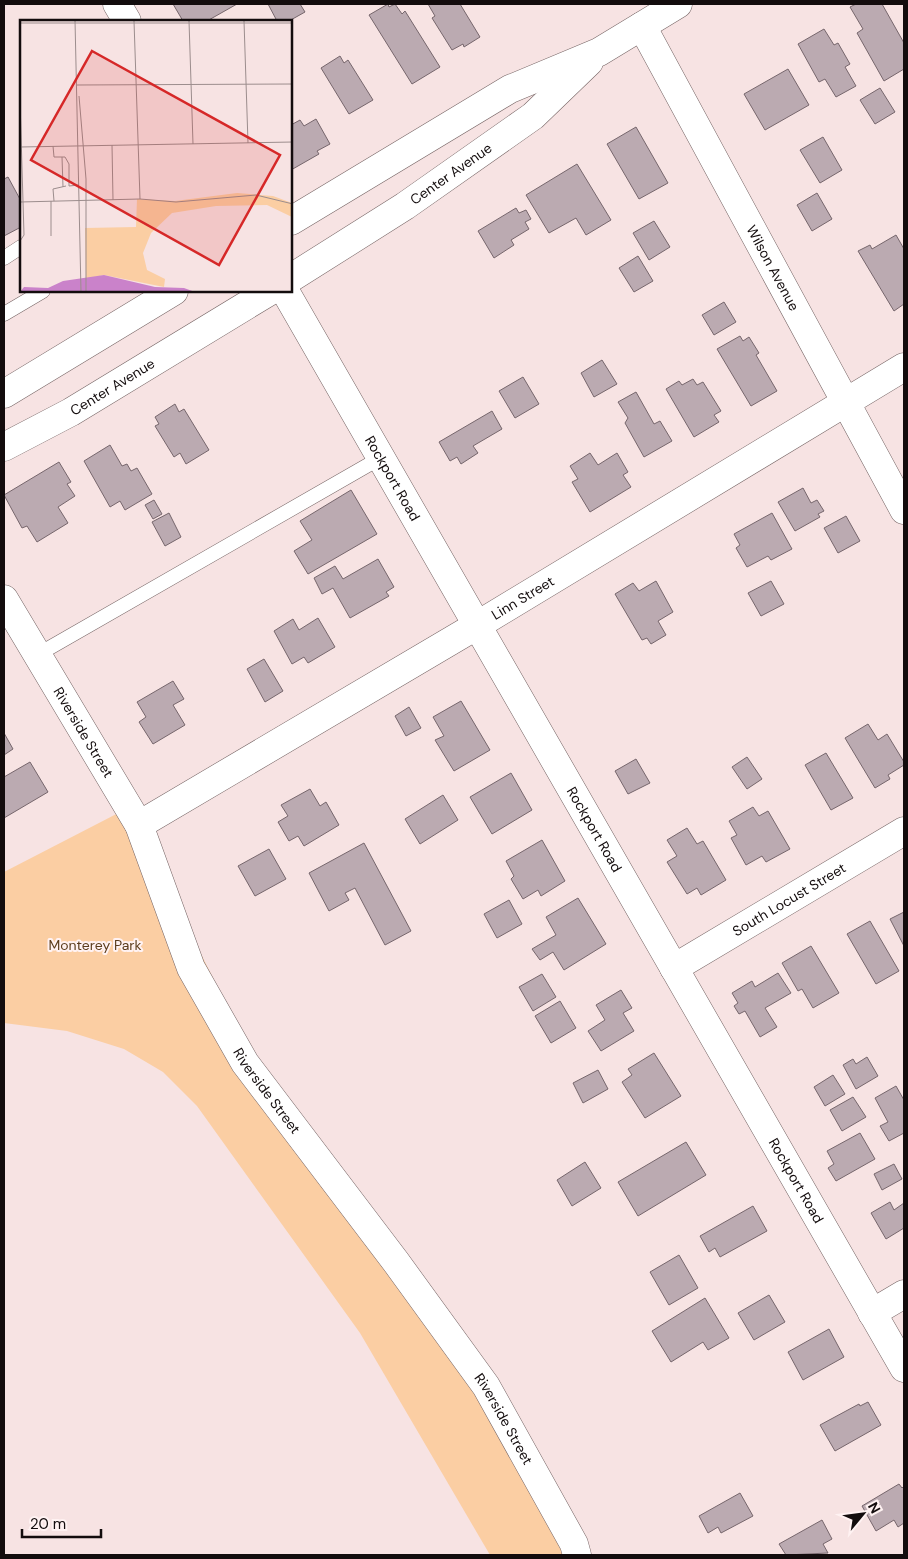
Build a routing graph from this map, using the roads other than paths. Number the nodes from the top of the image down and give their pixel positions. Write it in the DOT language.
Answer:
graph roads {
  1 [pos="117,4"];
  2 [pos="678,4"];
  3 [pos="126,20"];
  4 [pos="642,26"];
  5 [pos="599,52"];
  6 [pos="292,220"];
  7 [pos="20,248"];
  8 [pos="4,258"];
  9 [pos="292,277"];
  10 [pos="41,292"];
  11 [pos="172,292"];
  12 [pos="268,292"];
  13 [pos="286,292"];
  14 [pos="4,314"];
  15 [pos="904,367"];
  16 [pos="6,388"];
  17 [pos="845,403"];
  18 [pos="4,447"];
  19 [pos="382,457"];
  20 [pos="904,510"];
  21 [pos="4,599"];
  22 [pos="476,626"];
  23 [pos="37,655"];
  24 [pos="139,825"];
  25 [pos="904,831"];
  26 [pos="674,968"];
  27 [pos="904,1294"];
  28 [pos="872,1313"];
  29 [pos="904,1368"];
  30 [pos="577,1555"];
  1 -- 3 [label="street"];
  2 -- 4 [label="street, Center Avenue"];
  4 -- 5 [label="street, Center Avenue"];
  4 -- 17 [label="street, Wilson Avenue"];
  5 -- 6 [label="street, Center Avenue"];
  5 -- 9 [label="street, Center Avenue"];
  7 -- 8 [label="lane"];
  10 -- 14 [label="lane"];
  11 -- 16 [label="street"];
  12 -- 18 [label="street, Center Avenue"];
  13 -- 19 [label="street, Rockport Road"];
  15 -- 17 [label="street, Linn Street"];
  17 -- 20 [label="street, Wilson Avenue"];
  17 -- 22 [label="street, Linn Street"];
  19 -- 22 [label="street, Rockport Road"];
  19 -- 23 [label="lane"];
  21 -- 23 [label="street, Riverside Street"];
  22 -- 24 [label="street, Linn Street"];
  22 -- 26 [label="street, Rockport Road"];
  23 -- 24 [label="street, Riverside Street"];
  24 -- 30 [label="street, Riverside Street"];
  25 -- 26 [label="street, South Locust Street"];
  26 -- 28 [label="street, Rockport Road"];
  27 -- 28 [label="street"];
  28 -- 29 [label="street, Rockport Road"];
}
